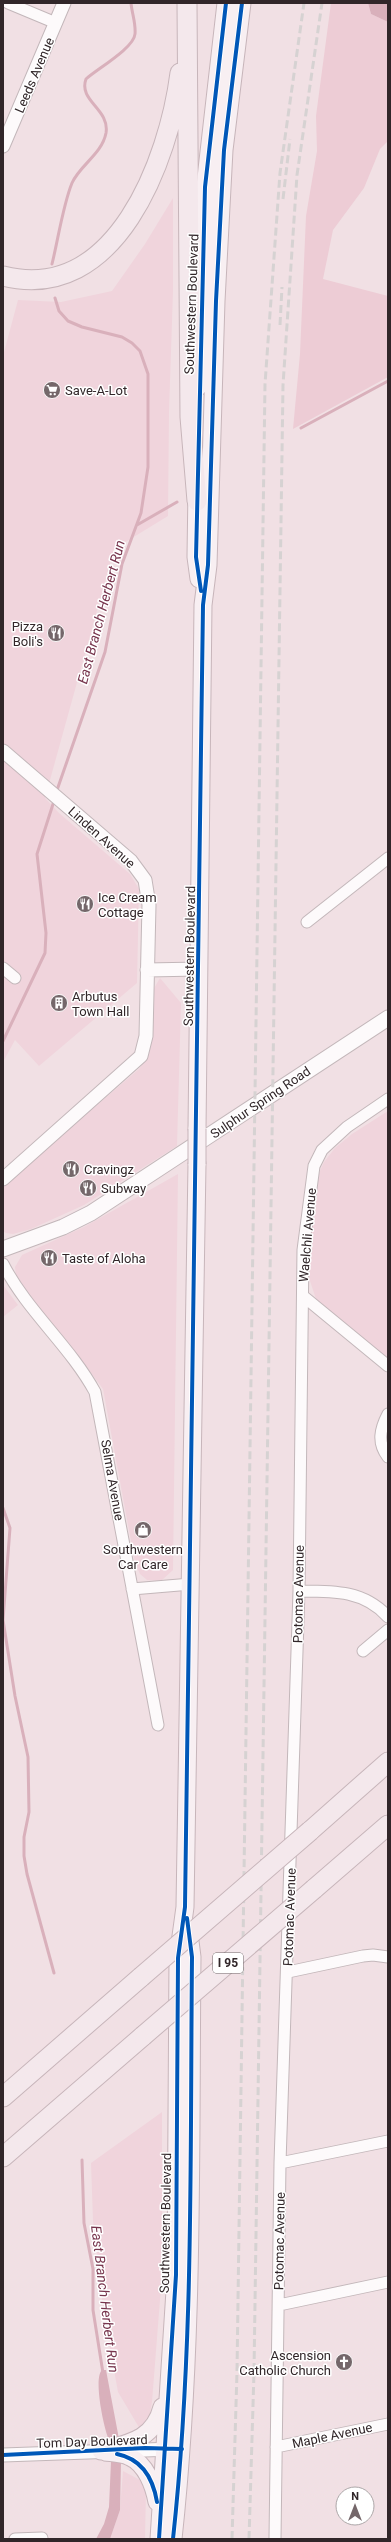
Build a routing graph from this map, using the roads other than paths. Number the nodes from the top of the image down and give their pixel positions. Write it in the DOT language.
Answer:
graph roads {
  1 [pos="8,3"];
  2 [pos="64,3"];
  3 [pos="226,3"];
  4 [pos="242,3"];
  5 [pos="187,10"];
  6 [pos="56,23"];
  7 [pos="3,146"];
  8 [pos="3,276"];
  9 [pos="197,500"];
  10 [pos="203,606"];
  11 [pos="3,751"];
  12 [pos="388,858"];
  13 [pos="307,922"];
  14 [pos="3,968"];
  15 [pos="199,969"];
  16 [pos="148,970"];
  17 [pos="15,978"];
  18 [pos="388,1018"];
  19 [pos="388,1099"];
  20 [pos="3,1178"];
  21 [pos="3,1249"];
  22 [pos="3,1264"];
  23 [pos="303,1296"];
  24 [pos="388,1366"];
  25 [pos="388,1414"];
  26 [pos="388,1457"];
  27 [pos="191,1584"];
  28 [pos="132,1589"];
  29 [pos="299,1592"];
  30 [pos="388,1617"];
  31 [pos="388,1630"];
  32 [pos="363,1651"];
  33 [pos="158,1725"];
  34 [pos="388,1762"];
  35 [pos="388,1825"];
  36 [pos="185,1907"];
  37 [pos="388,1958"];
  38 [pos="288,1972"];
  39 [pos="3,2097"];
  40 [pos="388,2141"];
  41 [pos="3,2157"];
  42 [pos="280,2163"];
  43 [pos="388,2282"];
  44 [pos="279,2305"];
  45 [pos="167,2389"];
  46 [pos="388,2424"];
  47 [pos="276,2447"];
  48 [pos="165,2448"];
  49 [pos="182,2449"];
  50 [pos="101,2451"];
  51 [pos="3,2455"];
  52 [pos="160,2516"];
  53 [pos="42,2538"];
  54 [pos="16,2539"];
  55 [pos="159,2539"];
  56 [pos="173,2539"];
  57 [pos="275,2539"];
  1 -- 6 [label="street"];
  2 -- 6 [label="street, Leeds Avenue"];
  3 -- 9 [label="main road, Southwestern Boulevard"];
  4 -- 10 [label="main road, Southwestern Boulevard"];
  5 -- 8 [label="highway"];
  5 -- 9 [label="highway"];
  6 -- 7 [label="street, Leeds Avenue"];
  9 -- 10 [label="main road, Southwestern Boulevard"];
  10 -- 15 [label="main road, Southwestern Boulevard"];
  11 -- 16 [label="street, Linden Avenue"];
  12 -- 13 [label="street"];
  14 -- 17 [label="street"];
  15 -- 16 [label="street"];
  15 -- 27 [label="main road, Southwestern Boulevard, bridge"];
  16 -- 20 [label="street"];
  18 -- 21 [label="main road, Sulphur Spring Road"];
  19 -- 23 [label="street, Waelchli Avenue"];
  22 -- 28 [label="street, Selma Avenue"];
  23 -- 24 [label="street, Waelchli Avenue"];
  23 -- 29 [label="street, Potomac Avenue"];
  25 -- 26 [label="street"];
  27 -- 28 [label="street"];
  27 -- 36 [label="main road, Southwestern Boulevard"];
  28 -- 33 [label="street, Selma Avenue"];
  29 -- 30 [label="street"];
  29 -- 38 [label="street, Potomac Avenue"];
  31 -- 32 [label="street"];
  34 -- 39 [label="highway, bridge"];
  35 -- 41 [label="highway, I 95, bridge"];
  36 -- 45 [label="main road, Southwestern Boulevard"];
  36 -- 49 [label="main road, Southwestern Boulevard"];
  37 -- 38 [label="street"];
  38 -- 42 [label="street, Potomac Avenue"];
  40 -- 42 [label="street"];
  42 -- 44 [label="street, Potomac Avenue"];
  43 -- 44 [label="street"];
  44 -- 47 [label="street, Potomac Avenue"];
  45 -- 48 [label="main road, Southwestern Boulevard"];
  45 -- 50 [label="main road"];
  46 -- 47 [label="street, Maple Avenue"];
  47 -- 57 [label="street, Potomac Avenue"];
  48 -- 49 [label="street, Tom Day Boulevard"];
  48 -- 50 [label="street, Tom Day Boulevard"];
  48 -- 52 [label="main road, Southwestern Boulevard"];
  49 -- 56 [label="main road, Southwestern Boulevard"];
  50 -- 51 [label="street, Tom Day Boulevard"];
  50 -- 52 [label="main road"];
  52 -- 55 [label="main road, Southwestern Boulevard"];
  53 -- 54 [label="street"];
}
